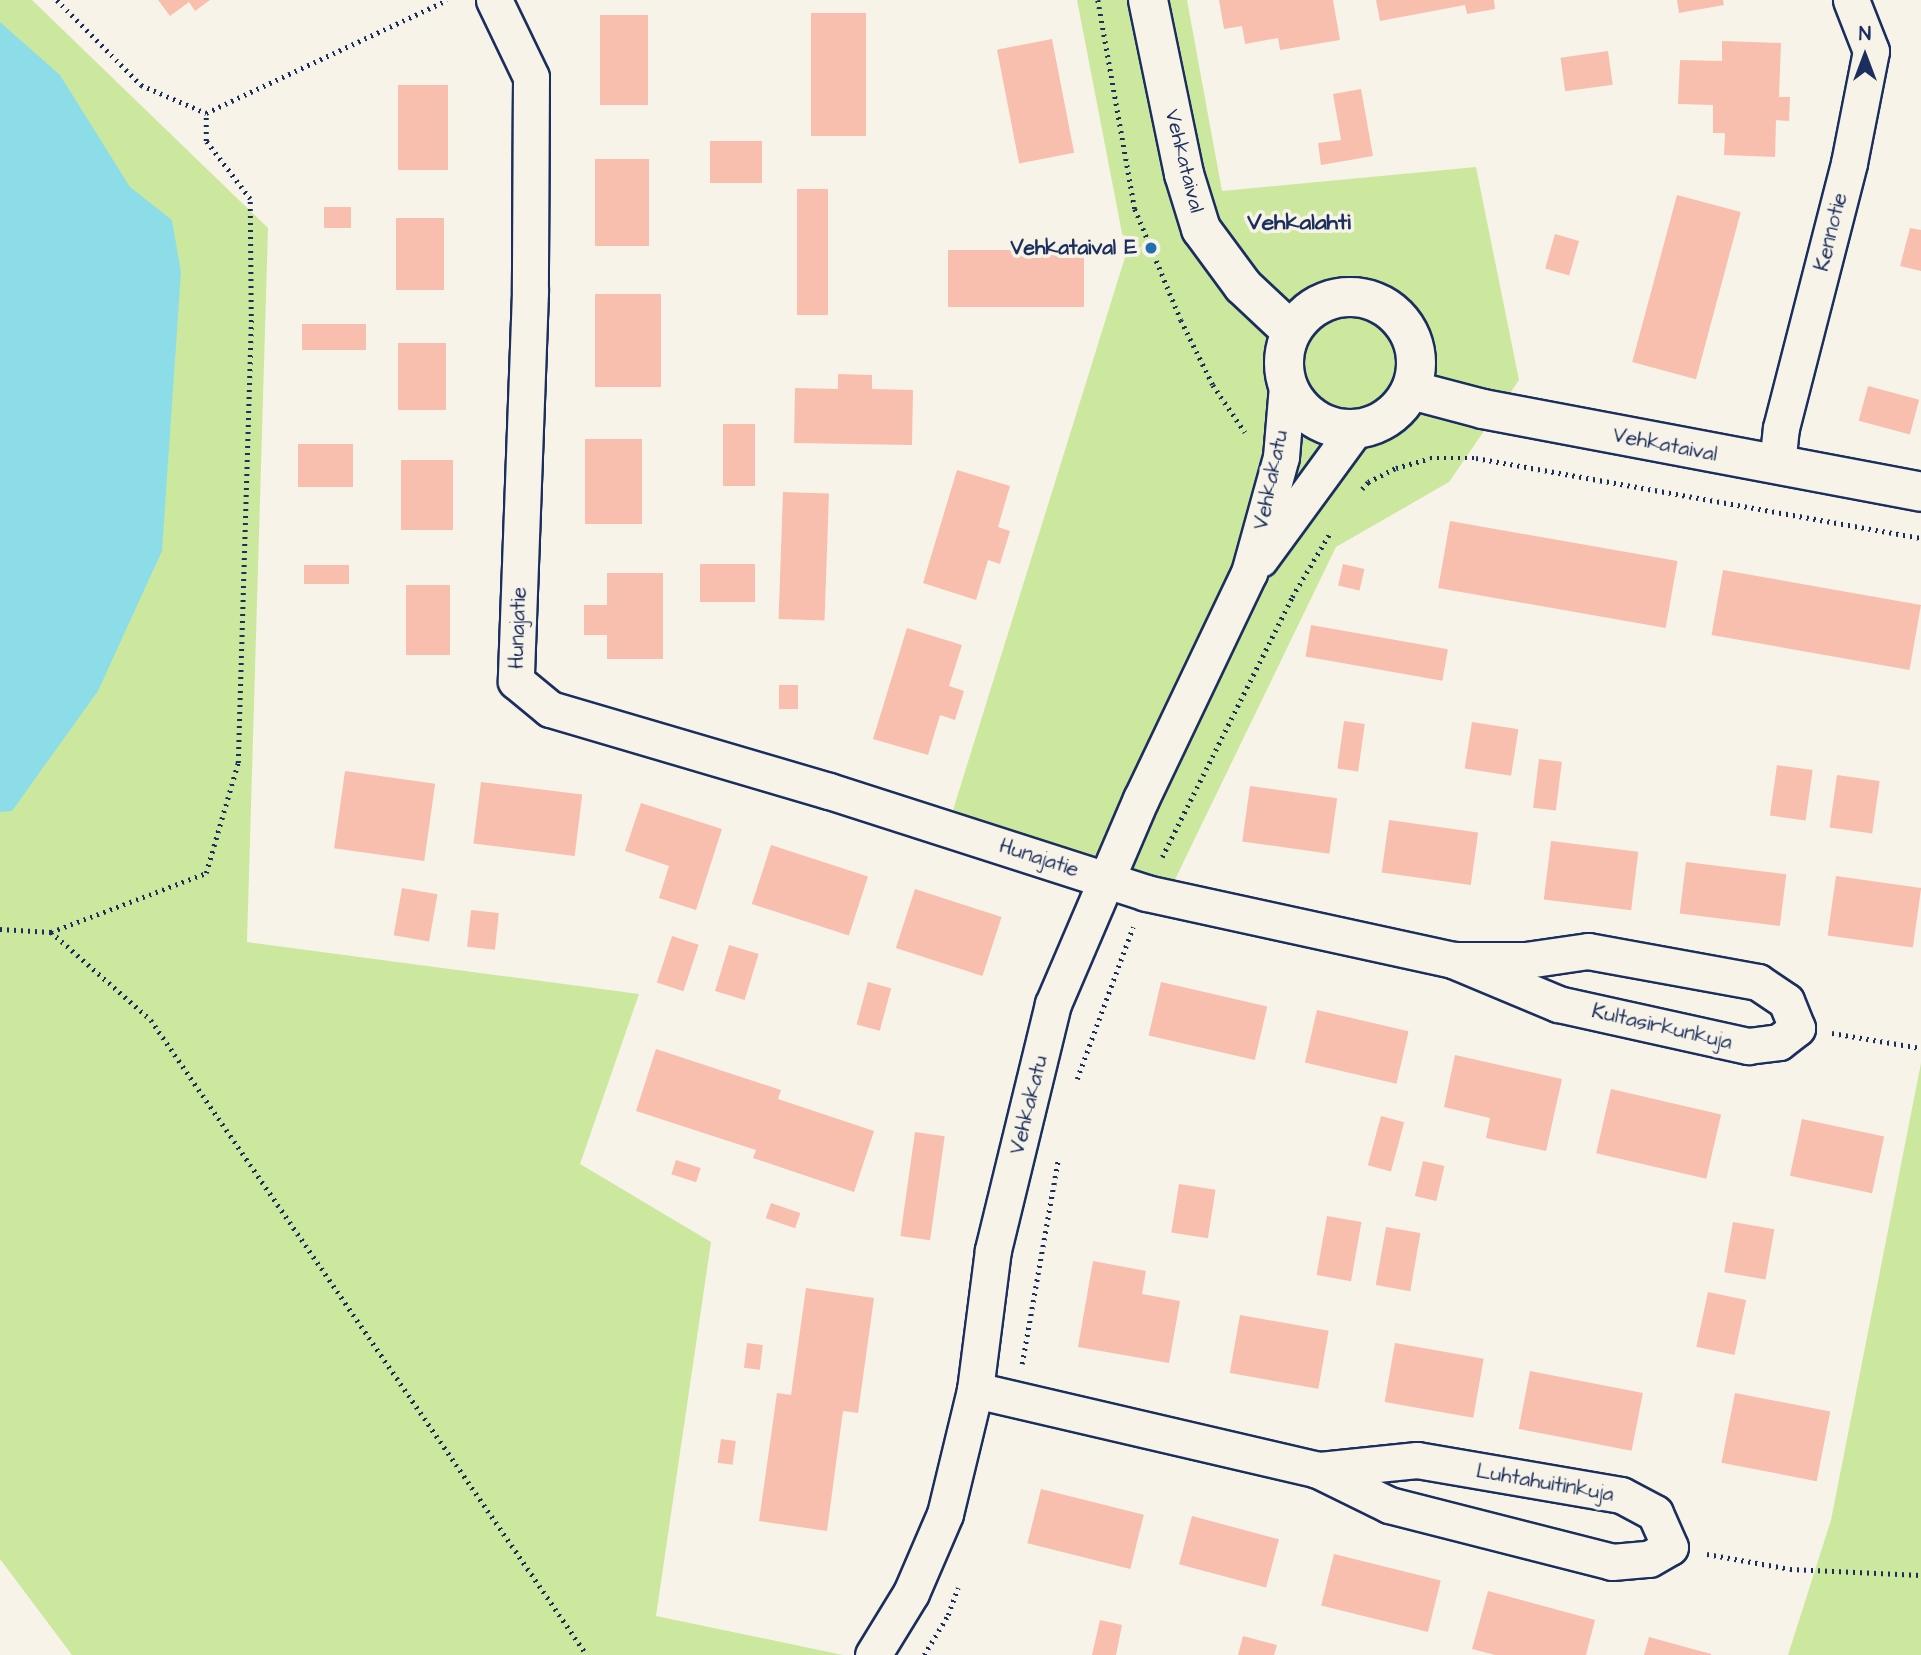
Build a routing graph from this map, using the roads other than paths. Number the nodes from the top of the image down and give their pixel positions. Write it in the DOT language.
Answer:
graph roads {
  1 [pos="494,0"];
  2 [pos="1148,0"];
  3 [pos="1851,0"];
  4 [pos="1291,331"];
  5 [pos="1287,386"];
  6 [pos="1411,390"];
  7 [pos="1355,429"];
  8 [pos="1777,465"];
  9 [pos="1921,492"];
  10 [pos="1249,573"];
  11 [pos="1106,879"];
  12 [pos="1453,960"];
  13 [pos="975,1390"];
  14 [pos="1318,1470"];
  15 [pos="873,1655"];
  1 -- 11 [label="street, Hunajatie"];
  2 -- 4 [label="street, Vehkataival"];
  3 -- 8 [label="street, Kennotie"];
  4 -- 5 [label="street"];
  4 -- 6 [label="street"];
  5 -- 7 [label="street"];
  5 -- 10 [label="street, Vehkakatu"];
  6 -- 7 [label="street"];
  6 -- 8 [label="street, Vehkataival"];
  7 -- 10 [label="street, Vehkakatu"];
  8 -- 9 [label="street, Vehkataival"];
  10 -- 11 [label="street, Vehkakatu"];
  11 -- 12 [label="street, Kultasirkunkuja"];
  11 -- 13 [label="street, Vehkakatu"];
  12 -- 12 [label="street, Kultasirkunkuja"];
  13 -- 14 [label="street, Luhtahuitinkuja"];
  13 -- 15 [label="street, Vehkakatu"];
  14 -- 14 [label="street, Luhtahuitinkuja"];
}
